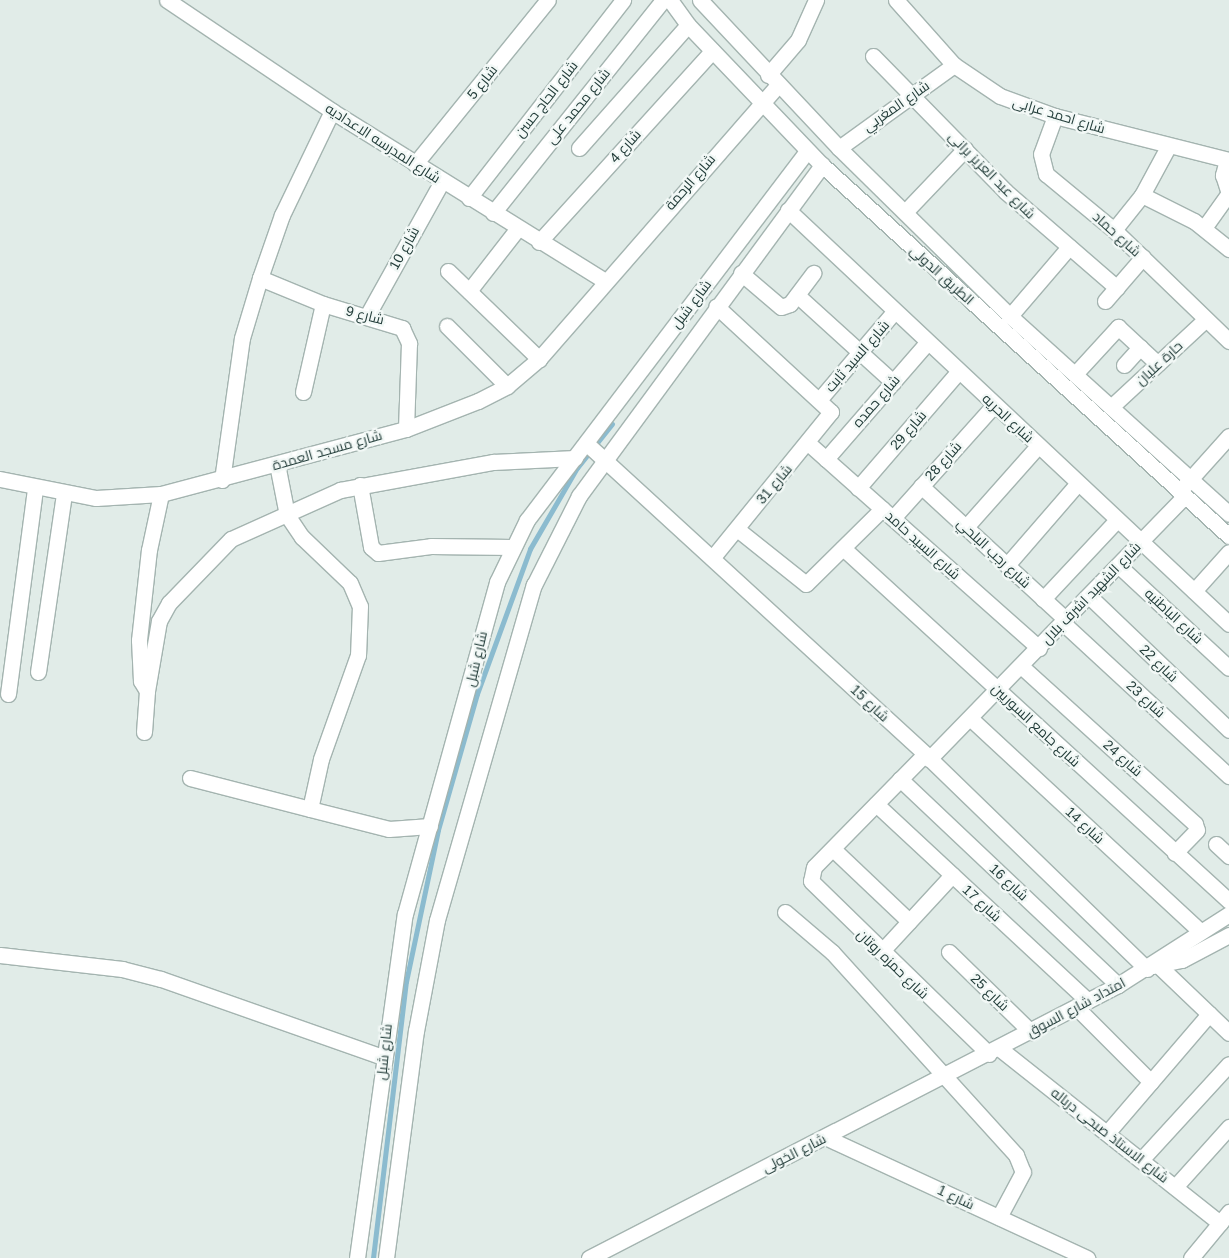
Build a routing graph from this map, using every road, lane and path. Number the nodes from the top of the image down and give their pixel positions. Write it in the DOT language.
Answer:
graph roads {
  1 [pos="167,0"];
  2 [pos="548,0"];
  3 [pos="623,0"];
  4 [pos="663,0"];
  5 [pos="670,0"];
  6 [pos="816,0"];
  7 [pos="896,0"];
  8 [pos="709,3"];
  9 [pos="688,25"];
  10 [pos="712,51"];
  11 [pos="873,56"];
  12 [pos="954,65"];
  13 [pos="773,80"];
  14 [pos="913,95"];
  15 [pos="761,102"];
  16 [pos="332,111"];
  17 [pos="1055,116"];
  18 [pos="1168,147"];
  19 [pos="579,148"];
  20 [pos="839,148"];
  21 [pos="965,149"];
  22 [pos="807,151"];
  23 [pos="1228,160"];
  24 [pos="415,164"];
  25 [pos="822,165"];
  26 [pos="442,181"];
  27 [pos="1229,193"];
  28 [pos="1142,195"];
  29 [pos="469,198"];
  30 [pos="788,210"];
  31 [pos="904,212"];
  32 [pos="493,213"];
  33 [pos="518,228"];
  34 [pos="1204,228"];
  35 [pos="1114,230"];
  36 [pos="539,242"];
  37 [pos="1069,247"];
  38 [pos="1229,249"];
  39 [pos="1143,257"];
  40 [pos="448,271"];
  41 [pos="741,273"];
  42 [pos="813,273"];
  43 [pos="260,278"];
  44 [pos="604,280"];
  45 [pos="1116,288"];
  46 [pos="469,291"];
  47 [pos="797,295"];
  48 [pos="1105,301"];
  49 [pos="323,304"];
  50 [pos="716,306"];
  51 [pos="894,312"];
  52 [pos="367,316"];
  53 [pos="1010,316"];
  54 [pos="1206,319"];
  55 [pos="447,326"];
  56 [pos="1226,332"];
  57 [pos="927,343"];
  58 [pos="1140,347"];
  59 [pos="860,352"];
  60 [pos="539,359"];
  61 [pos="1158,364"];
  62 [pos="1124,365"];
  63 [pos="958,372"];
  64 [pos="1075,374"];
  65 [pos="893,382"];
  66 [pos="507,386"];
  67 [pos="303,392"];
  68 [pos="824,404"];
  69 [pos="994,405"];
  70 [pos="1111,407"];
  71 [pos="406,429"];
  72 [pos="1229,436"];
  73 [pos="586,443"];
  74 [pos="808,443"];
  75 [pos="1038,446"];
  76 [pos="575,458"];
  77 [pos="826,459"];
  78 [pos="605,461"];
  79 [pos="277,464"];
  80 [pos="1190,479"];
  81 [pos="0,480"];
  82 [pos="222,480"];
  83 [pos="1078,484"];
  84 [pos="360,485"];
  85 [pos="921,486"];
  86 [pos="35,488"];
  87 [pos="858,488"];
  88 [pos="64,494"];
  89 [pos="162,494"];
  90 [pos="1182,494"];
  91 [pos="888,514"];
  92 [pos="1229,514"];
  93 [pos="287,515"];
  94 [pos="1117,520"];
  95 [pos="966,527"];
  96 [pos="737,529"];
  97 [pos="1229,536"];
  98 [pos="1141,542"];
  99 [pos="512,547"];
  100 [pos="843,548"];
  101 [pos="1229,552"];
  102 [pos="713,557"];
  103 [pos="1007,565"];
  104 [pos="1118,565"];
  105 [pos="1194,591"];
  106 [pos="1089,596"];
  107 [pos="1043,598"];
  108 [pos="1065,621"];
  109 [pos="1229,624"];
  110 [pos="1039,648"];
  111 [pos="1022,666"];
  112 [pos="1229,668"];
  113 [pos="38,672"];
  114 [pos="998,690"];
  115 [pos="147,691"];
  116 [pos="8,694"];
  117 [pos="970,718"];
  118 [pos="1229,730"];
  119 [pos="144,732"];
  120 [pos="927,756"];
  121 [pos="1229,776"];
  122 [pos="190,778"];
  123 [pos="900,779"];
  124 [pos="876,804"];
  125 [pos="310,809"];
  126 [pos="430,826"];
  127 [pos="1216,844"];
  128 [pos="833,848"];
  129 [pos="1175,853"];
  130 [pos="1229,856"];
  131 [pos="814,867"];
  132 [pos="952,874"];
  133 [pos="1229,901"];
  134 [pos="785,912"];
  135 [pos="1229,914"];
  136 [pos="909,921"];
  137 [pos="1200,931"];
  138 [pos="1229,936"];
  139 [pos="880,952"];
  140 [pos="949,952"];
  141 [pos="0,956"];
  142 [pos="1153,967"];
  143 [pos="1118,985"];
  144 [pos="1082,1004"];
  145 [pos="1209,1014"];
  146 [pos="1031,1032"];
  147 [pos="1229,1032"];
  148 [pos="994,1052"];
  149 [pos="383,1057"];
  150 [pos="1229,1064"];
  151 [pos="947,1076"];
  152 [pos="1151,1082"];
  153 [pos="1229,1127"];
  154 [pos="1107,1133"];
  155 [pos="825,1137"];
  156 [pos="1142,1160"];
  157 [pos="1175,1187"];
  158 [pos="999,1217"];
  159 [pos="1225,1217"];
  160 [pos="357,1258"];
  161 [pos="386,1258"];
  162 [pos="589,1258"];
  163 [pos="1087,1258"];
  164 [pos="1191,1258"];
  1 -- 16 [label="street, شارع المدرسه الاعداديه"];
  2 -- 24 [label="street, شارع 5"];
  3 -- 29 [label="street, شارع الحاج حسن"];
  4 -- 32 [label="street, شارع محمد على"];
  5 -- 9 [label="street, الطريق الدولي"];
  6 -- 13 [label="street, شارع الرحمة"];
  7 -- 12 [label="street, شارع احمد عرابى"];
  8 -- 13 [label="street, الطريق الدولي"];
  9 -- 10 [label="street, الطريق الدولي"];
  9 -- 19 [label="street"];
  10 -- 15 [label="street, الطريق الدولي"];
  10 -- 36 [label="street, شارع 4"];
  11 -- 14 [label="street, شارع عبد العزيز براني"];
  12 -- 14 [label="street, شارع المغربي"];
  12 -- 17 [label="street, شارع احمد عرابى"];
  13 -- 15 [label="street, شارع الرحمة"];
  13 -- 20 [label="street, الطريق الدولي"];
  14 -- 20 [label="street, شارع المغربي"];
  14 -- 21 [label="street, شارع عبد العزيز براني"];
  15 -- 22 [label="street, الطريق الدولي"];
  15 -- 44 [label="street, شارع الرحمة"];
  16 -- 24 [label="street, شارع المدرسه الاعداديه"];
  16 -- 43 [label="street"];
  17 -- 18 [label="street, شارع احمد عرابى"];
  17 -- 35 [label="street, شارع حماد"];
  18 -- 23 [label="street, شارع احمد عرابى"];
  18 -- 28 [label="street"];
  20 -- 31 [label="street, الطريق الدولي"];
  21 -- 31 [label="street"];
  21 -- 37 [label="street, شارع عبد العزيز براني"];
  22 -- 25 [label="street, الطريق الدولي"];
  22 -- 73 [label="street, شارع شبل"];
  23 -- 27 [label="street"];
  24 -- 26 [label="street, شارع المدرسه الاعداديه"];
  25 -- 30 [label="street, شارع شبل"];
  25 -- 90 [label="street, الطريق الدولي"];
  26 -- 29 [label="street, شارع المدرسه الاعداديه"];
  26 -- 52 [label="street, شارع 10"];
  27 -- 34 [label="street"];
  28 -- 34 [label="street"];
  28 -- 35 [label="street"];
  29 -- 32 [label="street, شارع المدرسه الاعداديه"];
  30 -- 41 [label="street, شارع شبل"];
  30 -- 51 [label="street, شارع الحريه"];
  31 -- 53 [label="street, الطريق الدولي"];
  32 -- 33 [label="street, شارع المدرسه الاعداديه"];
  33 -- 36 [label="street, شارع المدرسه الاعداديه"];
  33 -- 46 [label="street"];
  34 -- 38 [label="street"];
  35 -- 39 [label="street, شارع حماد"];
  36 -- 44 [label="street, شارع المدرسه الاعداديه"];
  37 -- 45 [label="street, شارع عبد العزيز براني"];
  37 -- 53 [label="street"];
  39 -- 45 [label="street"];
  39 -- 54 [label="street, شارع حماد"];
  40 -- 46 [label="street"];
  41 -- 47 [label="street"];
  41 -- 50 [label="street, شارع شبل"];
  42 -- 47 [label="street"];
  43 -- 49 [label="street, شارع 9"];
  43 -- 82 [label="street"];
  44 -- 60 [label="street, شارع مسجد العمدة"];
  45 -- 48 [label="street"];
  46 -- 60 [label="street"];
  47 -- 59 [label="street"];
  49 -- 52 [label="street, شارع 9"];
  49 -- 67 [label="street"];
  50 -- 68 [label="street"];
  50 -- 78 [label="street, شارع شبل"];
  51 -- 57 [label="street, شارع الحريه"];
  51 -- 59 [label="street, شارع السيد ثابت"];
  52 -- 71 [label="street, شارع 9"];
  53 -- 64 [label="street, الطريق الدولي"];
  54 -- 56 [label="street, شارع حماد"];
  54 -- 61 [label="street, حارة عليان"];
  55 -- 66 [label="street"];
  57 -- 63 [label="street, شارع الحريه"];
  57 -- 65 [label="street, شارع حمده"];
  58 -- 61 [label="street"];
  58 -- 62 [label="street"];
  58 -- 64 [label="street"];
  59 -- 65 [label="street"];
  59 -- 68 [label="street, شارع السيد ثابت"];
  60 -- 66 [label="street, شارع مسجد العمدة"];
  61 -- 70 [label="street, حارة عليان"];
  63 -- 69 [label="street, شارع الحريه"];
  63 -- 87 [label="street, شارع 29"];
  64 -- 70 [label="street, الطريق الدولي"];
  65 -- 77 [label="street, شارع حمده"];
  66 -- 71 [label="street, شارع مسجد العمدة"];
  68 -- 74 [label="street, شارع 31"];
  69 -- 75 [label="street, شارع الحريه"];
  69 -- 85 [label="street, شارع 28"];
  70 -- 80 [label="street, الطريق الدولي"];
  71 -- 79 [label="street, شارع مسجد العمدة"];
  72 -- 80 [label="street, شارع الشهيد اشرف بلال"];
  73 -- 76 [label="street, شارع شبل"];
  73 -- 78 [label="street, شارع 15"];
  74 -- 77 [label="street, شارع السيد حامد"];
  74 -- 96 [label="street, شارع 31"];
  75 -- 83 [label="street, شارع الحريه"];
  75 -- 95 [label="street"];
  76 -- 84 [label="street"];
  76 -- 99 [label="street, شارع شبل"];
  77 -- 87 [label="street, شارع السيد حامد"];
  78 -- 102 [label="street, شارع 15"];
  78 -- 161 [label="street, شارع شبل"];
  79 -- 82 [label="street, شارع مسجد العمدة"];
  79 -- 93 [label="street"];
  80 -- 90 [label="street, شارع الشهيد اشرف بلال"];
  80 -- 92 [label="street, الطريق الدولي"];
  81 -- 86 [label="street, شارع مسجد العمدة"];
  82 -- 89 [label="street, شارع مسجد العمدة"];
  83 -- 94 [label="street, شارع الحريه"];
  83 -- 103 [label="street"];
  84 -- 93 [label="street"];
  84 -- 99 [label="street"];
  85 -- 91 [label="street, شارع 28"];
  85 -- 95 [label="street, شارع رجب البلحي"];
  86 -- 88 [label="street, شارع مسجد العمدة"];
  86 -- 116 [label="street"];
  87 -- 91 [label="street, شارع السيد حامد"];
  88 -- 89 [label="street, شارع مسجد العمدة"];
  88 -- 113 [label="street"];
  89 -- 115 [label="street"];
  90 -- 97 [label="street, الطريق الدولي"];
  90 -- 98 [label="street, شارع الشهيد اشرف بلال"];
  91 -- 100 [label="street, شارع 28"];
  91 -- 110 [label="street, شارع السيد حامد"];
  93 -- 115 [label="street"];
  93 -- 125 [label="street"];
  94 -- 98 [label="street, شارع الحريه"];
  94 -- 107 [label="street"];
  95 -- 103 [label="street, شارع رجب البلحي"];
  96 -- 100 [label="street, شارع 28"];
  96 -- 102 [label="street, شارع 31"];
  98 -- 104 [label="street, شارع الشهيد اشرف بلال"];
  98 -- 105 [label="street, شارع الحريه"];
  99 -- 126 [label="street, شارع شبل"];
  100 -- 114 [label="street, شارع جامع السوريين"];
  101 -- 105 [label="street"];
  102 -- 120 [label="street, شارع 15"];
  103 -- 107 [label="street, شارع رجب البلحي"];
  104 -- 106 [label="street, شارع الشهيد اشرف بلال"];
  104 -- 112 [label="street, شارع الباطنيه"];
  105 -- 109 [label="street, شارع الحريه"];
  106 -- 108 [label="street, شارع الشهيد اشرف بلال"];
  106 -- 118 [label="street, شارع 22"];
  107 -- 108 [label="street, شارع رجب البلحي"];
  108 -- 110 [label="street, شارع الشهيد اشرف بلال"];
  108 -- 121 [label="street, شارع 23"];
  110 -- 111 [label="street, شارع الشهيد اشرف بلال"];
  111 -- 114 [label="street, شارع الشهيد اشرف بلال"];
  111 -- 129 [label="street, شارع 24"];
  114 -- 117 [label="street, شارع الشهيد اشرف بلال"];
  114 -- 129 [label="street, شارع جامع السوريين"];
  115 -- 119 [label="street"];
  117 -- 120 [label="street, شارع الشهيد اشرف بلال"];
  117 -- 137 [label="street, شارع 14"];
  120 -- 123 [label="street, شارع الشهيد اشرف بلال"];
  120 -- 142 [label="street, شارع 15"];
  122 -- 125 [label="street"];
  123 -- 124 [label="street, شارع الشهيد اشرف بلال"];
  123 -- 143 [label="street, شارع 16"];
  124 -- 128 [label="street, شارع الشهيد اشرف بلال"];
  124 -- 132 [label="street, شارع 17"];
  125 -- 126 [label="street"];
  126 -- 149 [label="street, شارع شبل"];
  127 -- 130 [label="street"];
  128 -- 131 [label="street, شارع الشهيد اشرف بلال"];
  128 -- 136 [label="street"];
  129 -- 133 [label="street, شارع جامع السوريين"];
  131 -- 139 [label="street, شارع حمزه روتان"];
  132 -- 136 [label="street"];
  132 -- 144 [label="street, شارع 17"];
  134 -- 151 [label="street"];
  135 -- 137 [label="street, امتداد شارع السوق"];
  136 -- 139 [label="street"];
  137 -- 142 [label="street, امتداد شارع السوق"];
  138 -- 142 [label="street, امتداد شارع السوق"];
  139 -- 148 [label="street, شارع حمزه روتان"];
  140 -- 146 [label="street, شارع 25"];
  141 -- 149 [label="street"];
  142 -- 143 [label="street, امتداد شارع السوق"];
  142 -- 145 [label="street, شارع 15"];
  143 -- 144 [label="street, امتداد شارع السوق"];
  144 -- 146 [label="street, امتداد شارع السوق"];
  144 -- 152 [label="street, شارع 17"];
  145 -- 147 [label="street, شارع 15"];
  145 -- 152 [label="street"];
  146 -- 148 [label="street, امتداد شارع السوق"];
  148 -- 151 [label="street, شارع الخولى"];
  148 -- 154 [label="street, شارع الاستاذ صبحى درباله"];
  149 -- 160 [label="street, شارع شبل"];
  150 -- 156 [label="street"];
  151 -- 155 [label="street, شارع الخولى"];
  151 -- 158 [label="street"];
  152 -- 154 [label="street"];
  153 -- 157 [label="street"];
  154 -- 156 [label="street, شارع الاستاذ صبحى درباله"];
  155 -- 158 [label="street, شارع 1"];
  155 -- 162 [label="street, شارع الخولى"];
  156 -- 157 [label="street, شارع الاستاذ صبحى درباله"];
  157 -- 159 [label="street, شارع الاستاذ صبحى درباله"];
  158 -- 163 [label="street, شارع 1"];
  159 -- 164 [label="street"];
}
